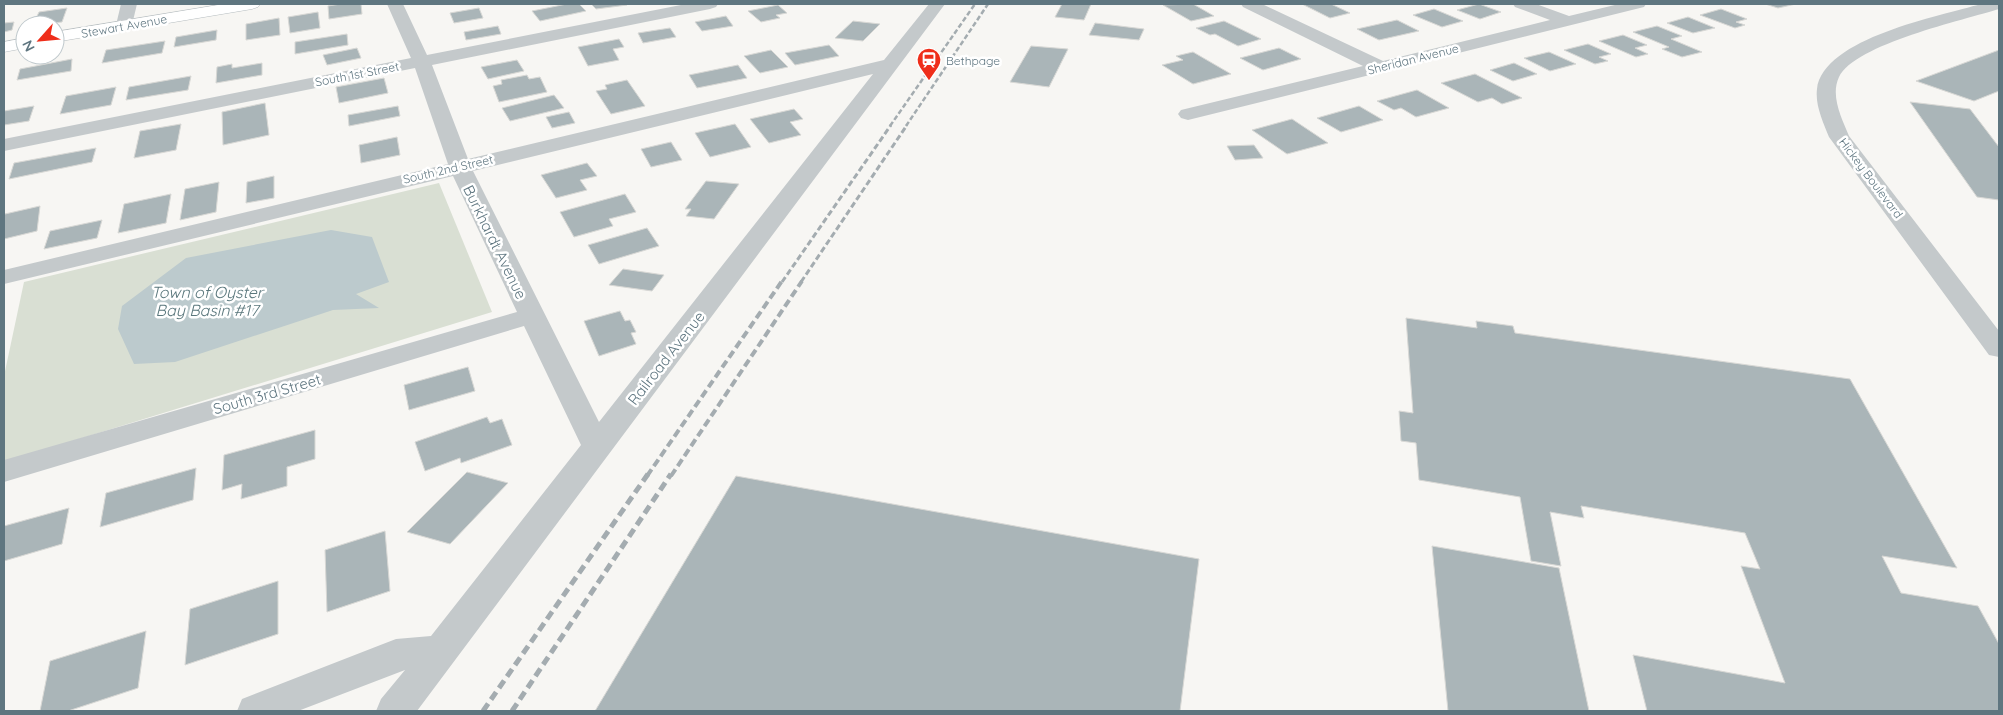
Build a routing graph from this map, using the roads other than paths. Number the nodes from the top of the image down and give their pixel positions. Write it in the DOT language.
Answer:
graph roads {
  1 [pos="129,4"];
  2 [pos="252,4"];
  3 [pos="395,4"];
  4 [pos="710,4"];
  5 [pos="937,4"];
  6 [pos="1250,4"];
  7 [pos="1521,4"];
  8 [pos="1638,4"];
  9 [pos="1998,4"];
  10 [pos="1567,21"];
  11 [pos="125,25"];
  12 [pos="65,36"];
  13 [pos="421,61"];
  14 [pos="892,64"];
  15 [pos="1381,67"];
  16 [pos="1188,114"];
  17 [pos="4,145"];
  18 [pos="460,166"];
  19 [pos="4,277"];
  20 [pos="531,316"];
  21 [pos="1999,349"];
  22 [pos="597,447"];
  23 [pos="4,471"];
  24 [pos="442,650"];
  25 [pos="256,711"];
  26 [pos="396,711"];
  1 -- 11 [label="street"];
  2 -- 11 [label="main road, Stewart Avenue"];
  3 -- 13 [label="street, Burkhardt Avenue"];
  4 -- 13 [label="street, South 1st Street"];
  5 -- 14 [label="street, Railroad Avenue"];
  6 -- 15 [label="street"];
  7 -- 10 [label="street"];
  8 -- 10 [label="street, Sheridan Avenue"];
  9 -- 21 [label="street, Hickey Boulevard"];
  10 -- 15 [label="street, Sheridan Avenue"];
  11 -- 12 [label="main road, Stewart Avenue"];
  13 -- 17 [label="street, South 1st Street"];
  13 -- 18 [label="street, Burkhardt Avenue"];
  14 -- 18 [label="street, South 2nd Street"];
  14 -- 22 [label="street, Railroad Avenue"];
  15 -- 16 [label="street, Sheridan Avenue"];
  18 -- 19 [label="street, South 2nd Street"];
  18 -- 20 [label="street, Burkhardt Avenue"];
  20 -- 22 [label="street, Burkhardt Avenue"];
  20 -- 23 [label="street, South 3rd Street"];
  22 -- 24 [label="street, Railroad Avenue"];
  24 -- 25 [label="street"];
  24 -- 26 [label="street, Railroad Avenue"];
}
